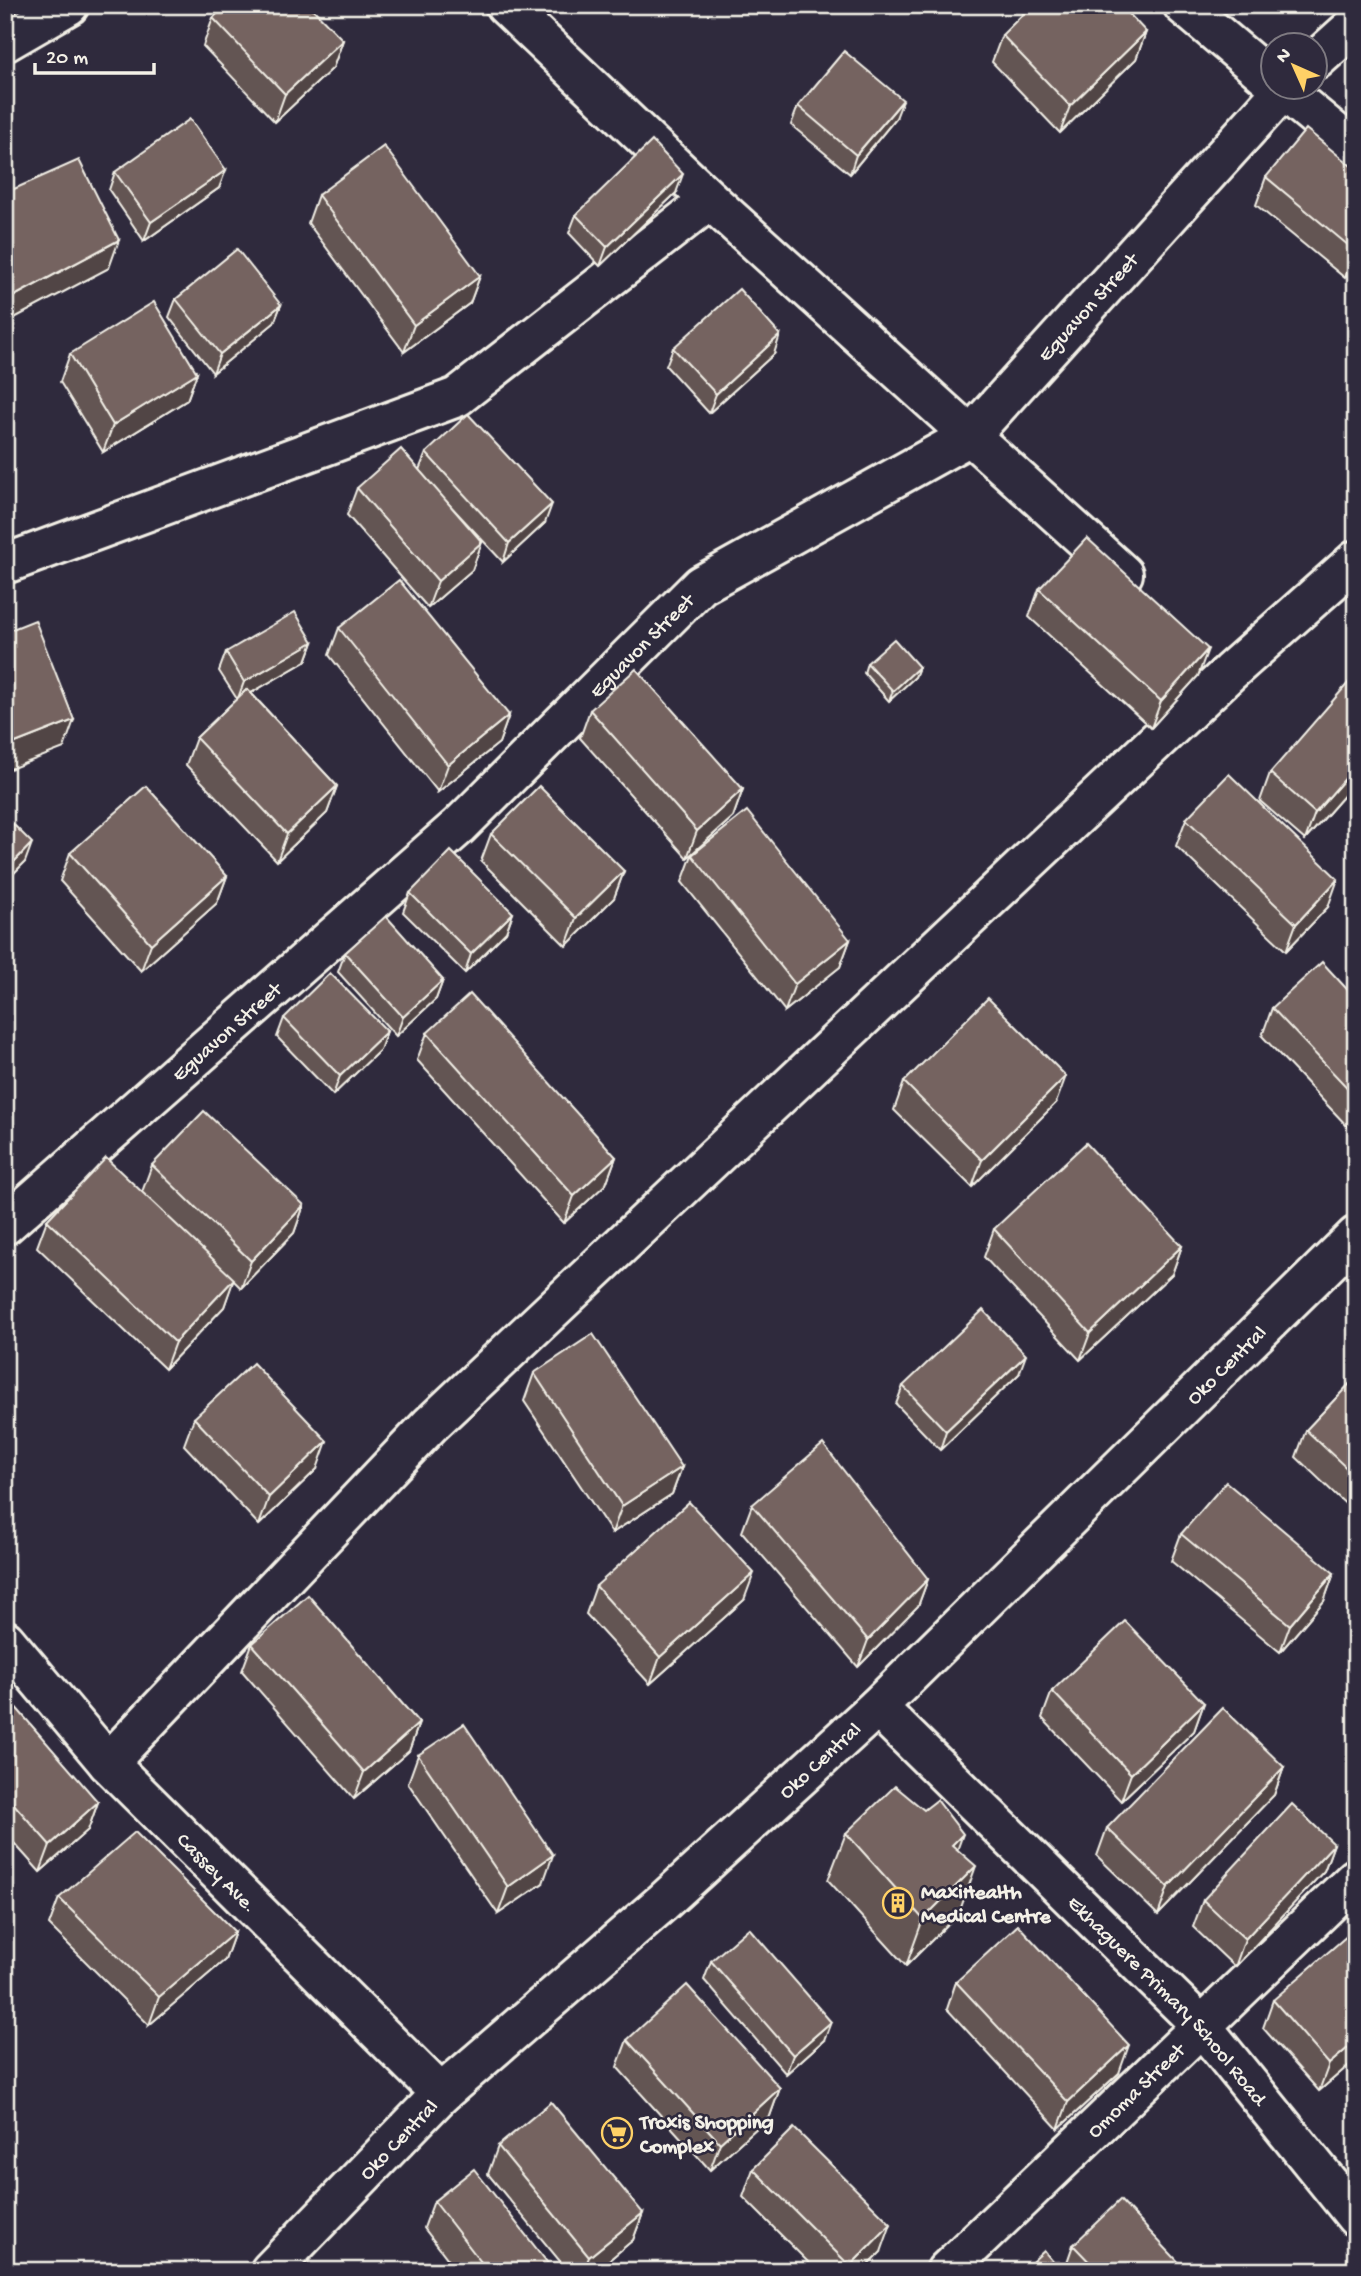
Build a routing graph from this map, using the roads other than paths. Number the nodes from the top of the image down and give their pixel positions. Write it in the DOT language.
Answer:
graph roads {
  1 [pos="69,5"];
  2 [pos="505,5"];
  3 [pos="1183,5"];
  4 [pos="1356,24"];
  5 [pos="5,41"];
  6 [pos="1330,47"];
  7 [pos="1260,69"];
  8 [pos="1266,102"];
  9 [pos="1299,102"];
  10 [pos="1356,150"];
  11 [pos="710,200"];
  12 [pos="970,436"];
  13 [pos="1356,560"];
  14 [pos="5,564"];
  15 [pos="1150,599"];
  16 [pos="1200,645"];
  17 [pos="1230,672"];
  18 [pos="5,1225"];
  19 [pos="1356,1236"];
  20 [pos="5,1640"];
  21 [pos="877,1707"];
  22 [pos="108,1763"];
  23 [pos="1356,1878"];
  24 [pos="1201,2025"];
  25 [pos="441,2094"];
  26 [pos="1356,2217"];
  27 [pos="270,2271"];
  28 [pos="946,2271"];
  1 -- 5 [label="street"];
  2 -- 11 [label="street"];
  3 -- 7 [label="street"];
  4 -- 6 [label="street"];
  8 -- 12 [label="street, Eguavon Street"];
  9 -- 10 [label="street"];
  11 -- 12 [label="street"];
  11 -- 14 [label="street"];
  12 -- 15 [label="street"];
  12 -- 18 [label="street, Eguavon Street"];
  13 -- 17 [label="street"];
  16 -- 17 [label="street"];
  17 -- 22 [label="street"];
  19 -- 21 [label="street, Oko Central"];
  20 -- 22 [label="street, Cassey Ave."];
  21 -- 24 [label="street, Ekhaguere Primary School Road"];
  21 -- 25 [label="street, Oko Central"];
  22 -- 25 [label="street, Cassey Ave."];
  23 -- 24 [label="street, Omoma Street"];
  24 -- 26 [label="street, Ekhaguere Primary School Road"];
  24 -- 28 [label="street, Omoma Street"];
  25 -- 27 [label="street, Oko Central"];
}
